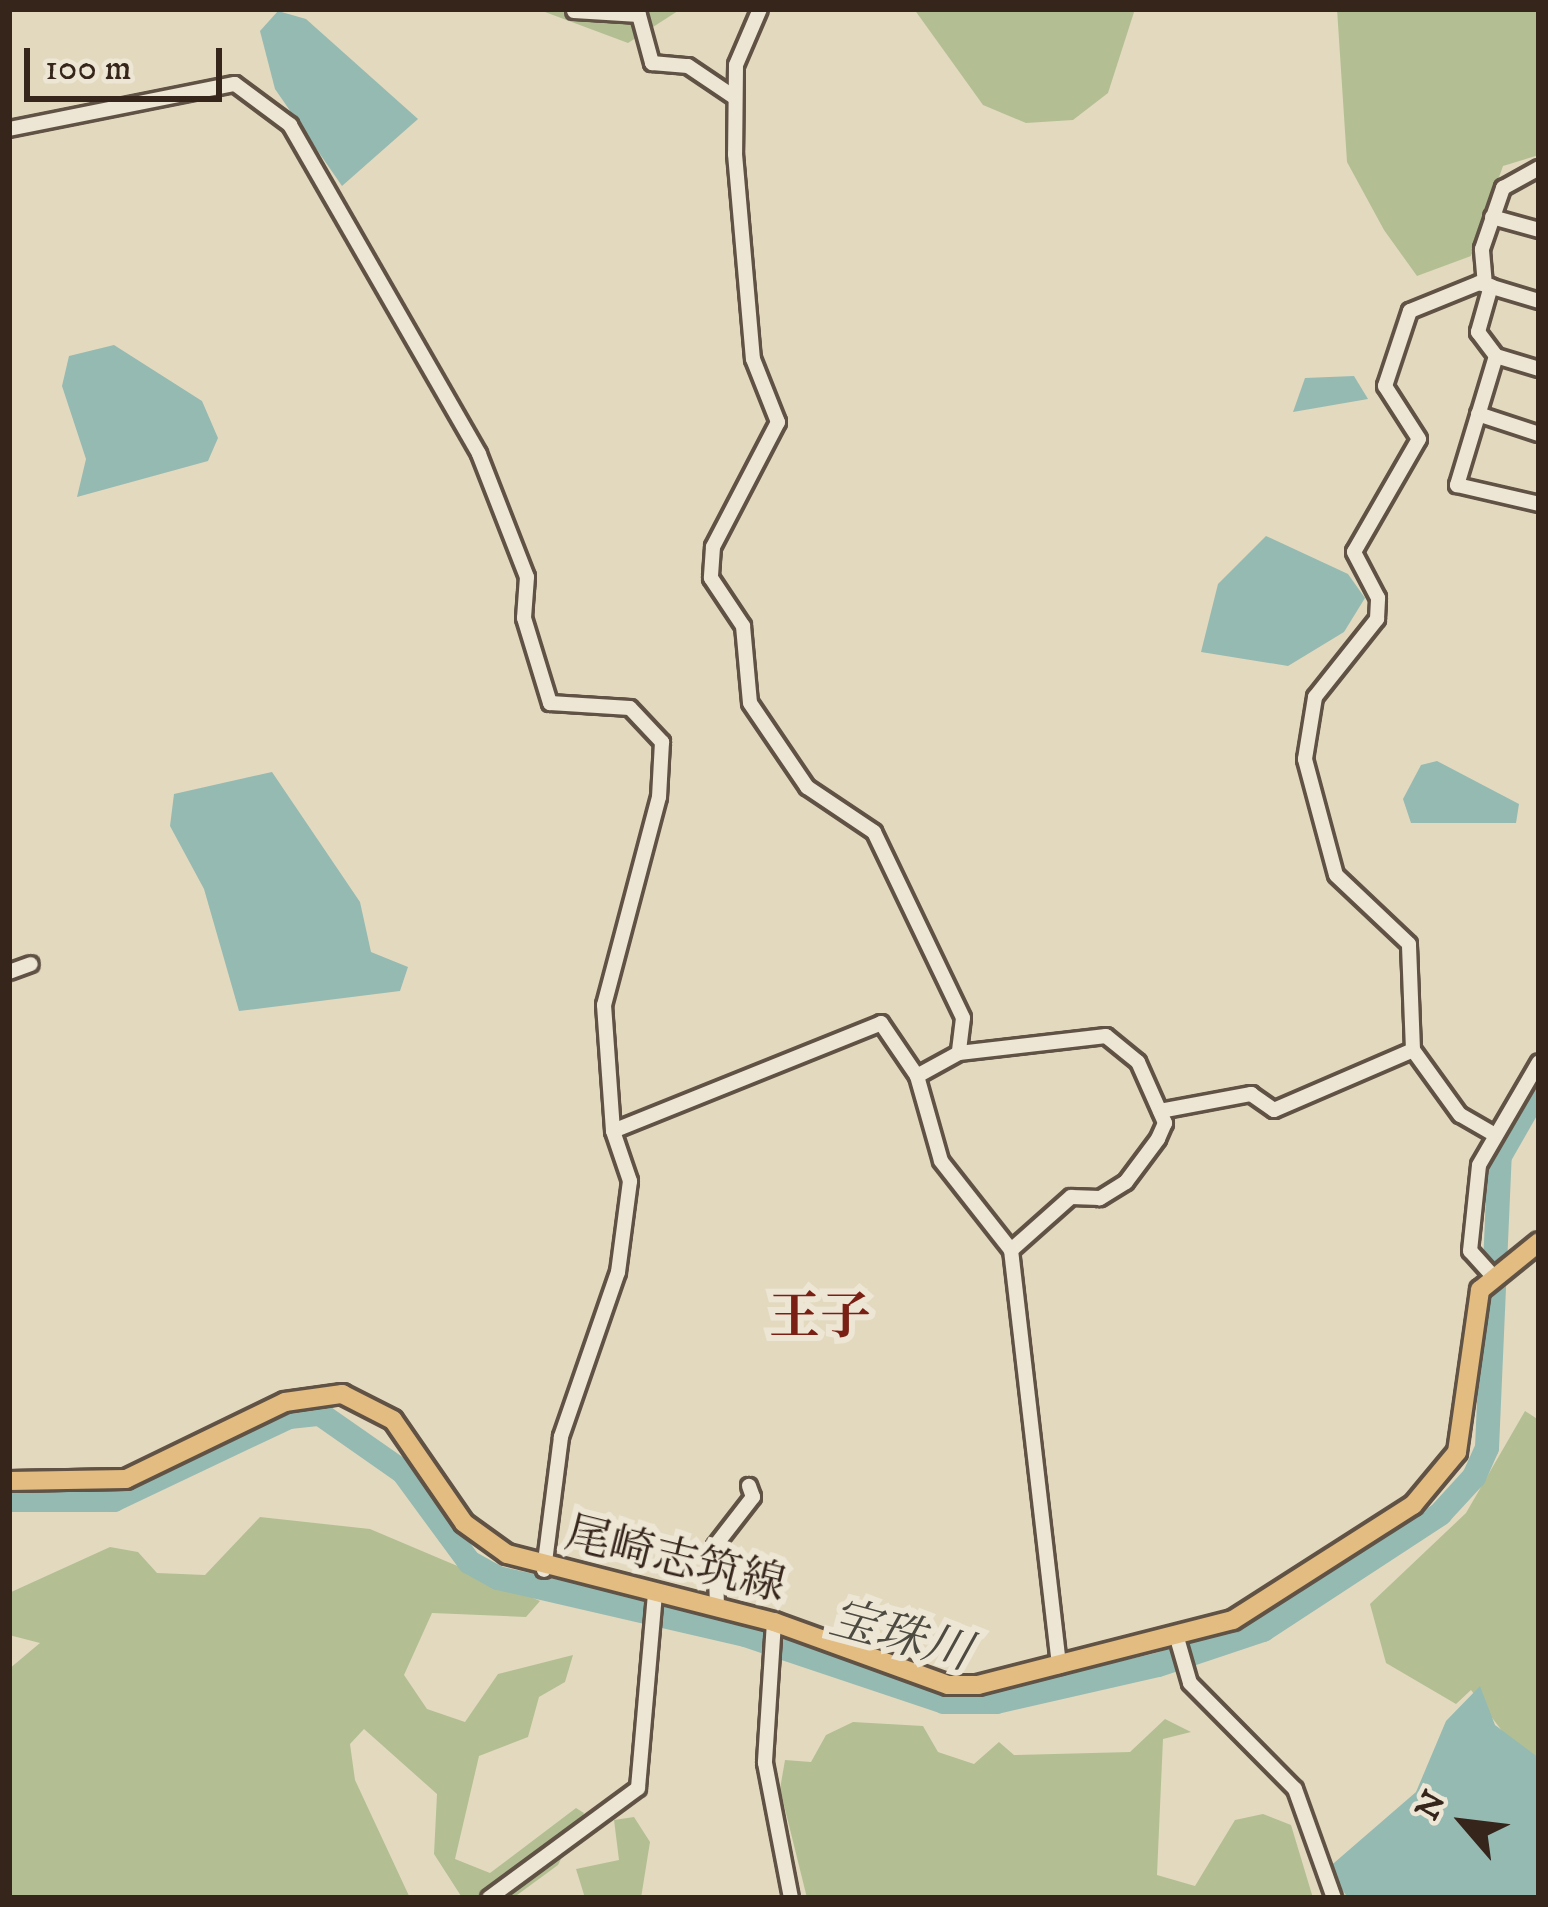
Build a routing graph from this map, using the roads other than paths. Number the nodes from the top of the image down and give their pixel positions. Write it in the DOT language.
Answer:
graph roads {
  1 [pos="760,9"];
  2 [pos="574,11"];
  3 [pos="734,97"];
  4 [pos="9,129"];
  5 [pos="1539,168"];
  6 [pos="1492,217"];
  7 [pos="1539,230"];
  8 [pos="1488,285"];
  9 [pos="1539,301"];
  10 [pos="1496,356"];
  11 [pos="1539,369"];
  12 [pos="1478,414"];
  13 [pos="1539,434"];
  14 [pos="1539,504"];
  15 [pos="31,964"];
  16 [pos="9,972"];
  17 [pos="1413,1050"];
  18 [pos="959,1053"];
  19 [pos="1539,1062"];
  20 [pos="917,1076"];
  21 [pos="1160,1111"];
  22 [pos="613,1131"];
  23 [pos="1490,1132"];
  24 [pos="1539,1242"];
  25 [pos="1011,1250"];
  26 [pos="1488,1272"];
  27 [pos="9,1481"];
  28 [pos="749,1486"];
  29 [pos="544,1570"];
  30 [pos="653,1600"];
  31 [pos="717,1606"];
  32 [pos="773,1626"];
  33 [pos="1178,1642"];
  34 [pos="1059,1666"];
  35 [pos="489,1898"];
  36 [pos="791,1898"];
  37 [pos="1334,1898"];
  1 -- 3 [label="street"];
  2 -- 3 [label="street"];
  3 -- 18 [label="street"];
  4 -- 22 [label="street"];
  5 -- 6 [label="street"];
  6 -- 7 [label="street"];
  6 -- 8 [label="street"];
  8 -- 9 [label="street"];
  8 -- 10 [label="street"];
  8 -- 17 [label="street"];
  10 -- 11 [label="street"];
  10 -- 12 [label="street"];
  12 -- 13 [label="street"];
  12 -- 14 [label="street"];
  15 -- 16 [label="street"];
  17 -- 21 [label="street"];
  17 -- 23 [label="street"];
  18 -- 20 [label="street"];
  18 -- 21 [label="street"];
  19 -- 23 [label="street"];
  20 -- 22 [label="street"];
  20 -- 25 [label="street"];
  21 -- 25 [label="street"];
  22 -- 29 [label="street"];
  23 -- 26 [label="street"];
  24 -- 26 [label="main road"];
  25 -- 34 [label="street"];
  26 -- 33 [label="main road, 尾崎志筑線"];
  27 -- 29 [label="main road, 尾崎志筑線"];
  28 -- 31 [label="street"];
  29 -- 30 [label="main road, 尾崎志筑線"];
  30 -- 31 [label="main road, 尾崎志筑線"];
  30 -- 35 [label="street"];
  31 -- 32 [label="main road, 尾崎志筑線"];
  32 -- 34 [label="main road, 尾崎志筑線"];
  32 -- 36 [label="street"];
  33 -- 34 [label="main road, 尾崎志筑線"];
  33 -- 37 [label="street"];
}
